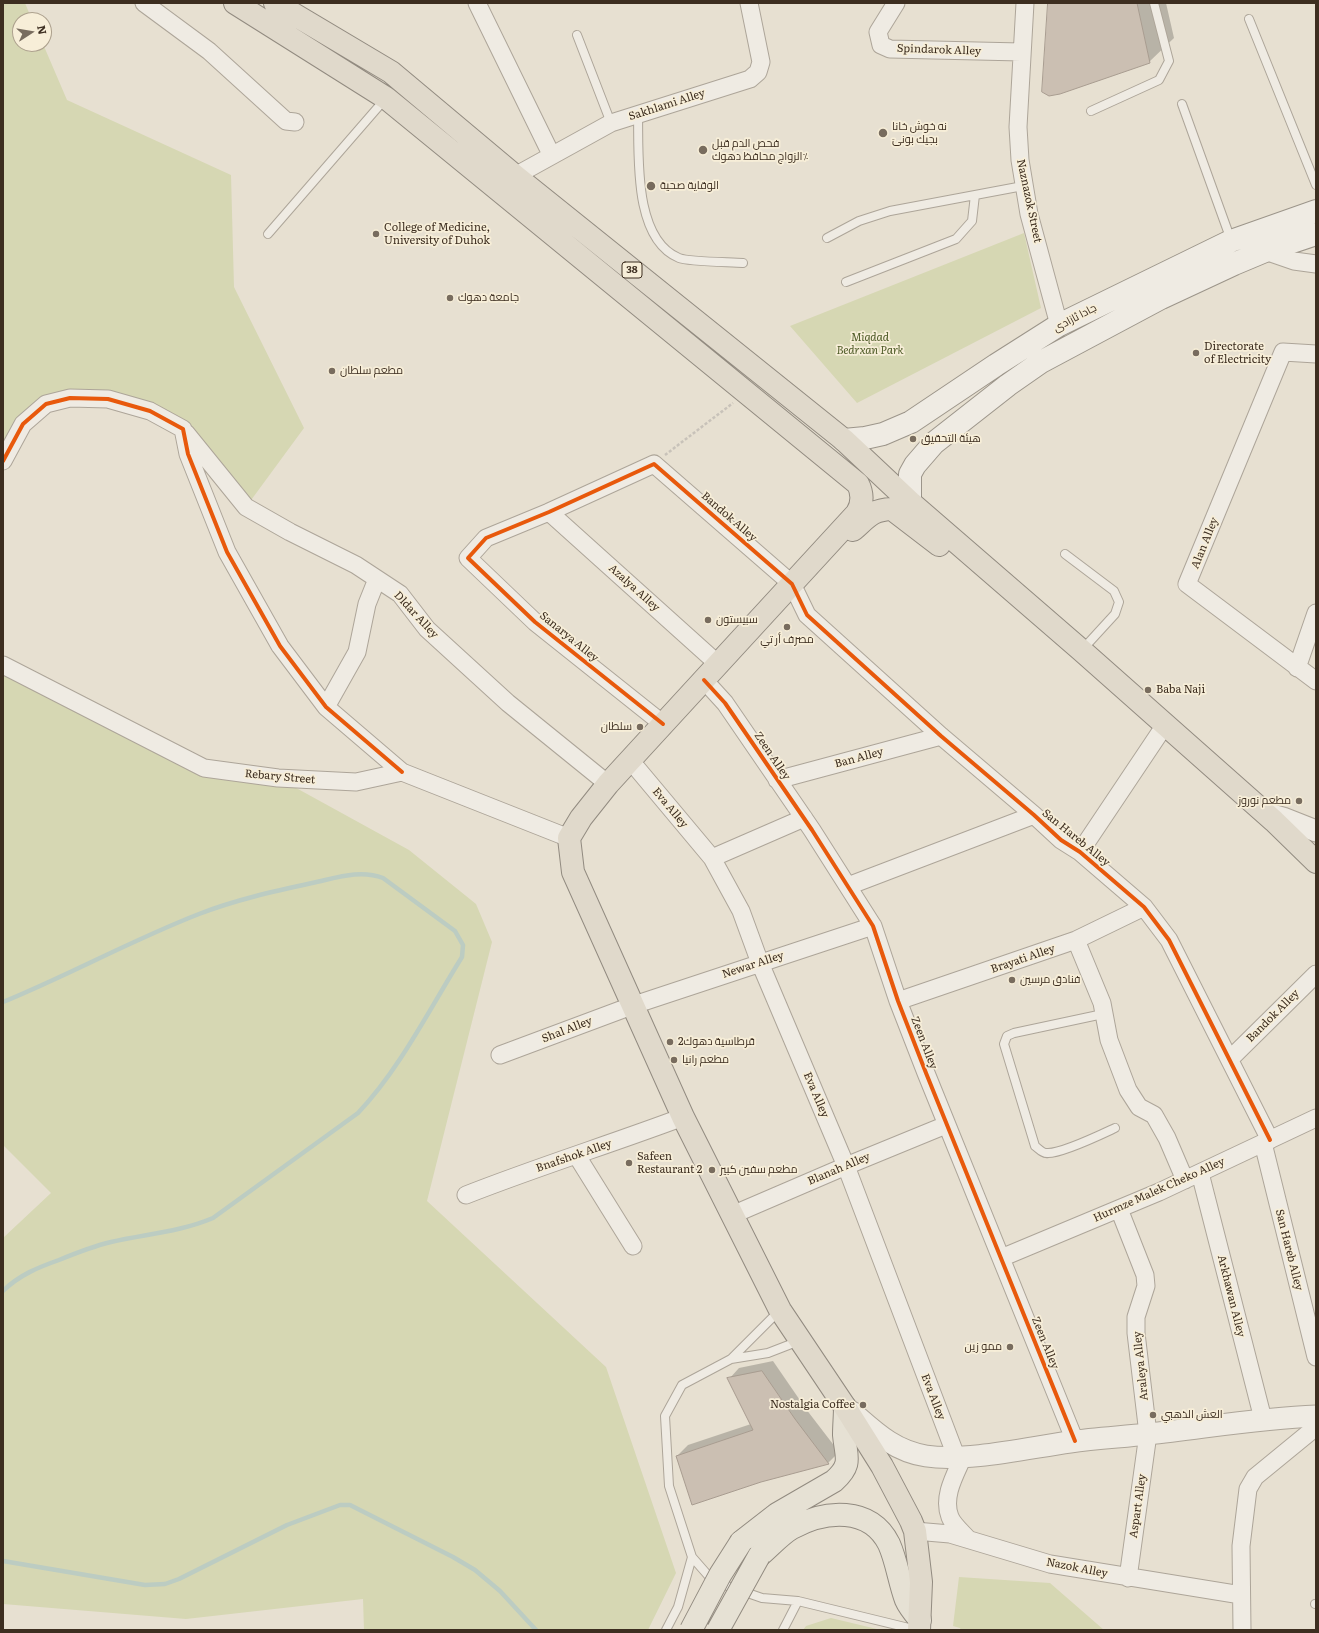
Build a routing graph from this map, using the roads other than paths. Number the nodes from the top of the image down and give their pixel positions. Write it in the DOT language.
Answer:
graph roads {
  1 [pos="144,3"];
  2 [pos="235,3"];
  3 [pos="275,3"];
  4 [pos="477,3"];
  5 [pos="749,3"];
  6 [pos="896,3"];
  7 [pos="1025,3"];
  8 [pos="1154,3"];
  9 [pos="1249,19"];
  10 [pos="577,35"];
  11 [pos="1021,52"];
  12 [pos="386,98"];
  13 [pos="1182,104"];
  14 [pos="1091,111"];
  15 [pos="638,114"];
  16 [pos="295,122"];
  17 [pos="611,123"];
  18 [pos="551,154"];
  19 [pos="515,176"];
  20 [pos="1316,185"];
  21 [pos="1023,186"];
  22 [pos="975,195"];
  23 [pos="1316,211"];
  24 [pos="268,234"];
  25 [pos="1316,234"];
  26 [pos="827,238"];
  27 [pos="1231,241"];
  28 [pos="1265,251"];
  29 [pos="743,263"];
  30 [pos="1316,264"];
  31 [pos="846,282"];
  32 [pos="1059,325"];
  33 [pos="1316,354"];
  34 [pos="911,422"];
  35 [pos="183,429"];
  36 [pos="844,440"];
  37 [pos="934,443"];
  38 [pos="3,461"];
  39 [pos="910,502"];
  40 [pos="549,512"];
  41 [pos="824,549"];
  42 [pos="1065,554"];
  43 [pos="975,558"];
  44 [pos="377,579"];
  45 [pos="792,584"];
  46 [pos="1316,613"];
  47 [pos="1081,650"];
  48 [pos="3,665"];
  49 [pos="1297,668"];
  50 [pos="711,672"];
  51 [pos="1316,682"];
  52 [pos="326,707"];
  53 [pos="663,724"];
  54 [pos="1165,725"];
  55 [pos="941,736"];
  56 [pos="630,760"];
  57 [pos="402,772"];
  58 [pos="777,780"];
  59 [pos="608,784"];
  60 [pos="1265,813"];
  61 [pos="1034,815"];
  62 [pos="804,818"];
  63 [pos="1316,831"];
  64 [pos="569,838"];
  65 [pos="1080,852"];
  66 [pos="712,858"];
  67 [pos="1316,862"];
  68 [pos="848,886"];
  69 [pos="1144,908"];
  70 [pos="873,926"];
  71 [pos="1076,940"];
  72 [pos="760,963"];
  73 [pos="1316,974"];
  74 [pos="898,1002"];
  75 [pos="634,1005"];
  76 [pos="1103,1014"];
  77 [pos="500,1055"];
  78 [pos="1230,1059"];
  79 [pos="683,1117"];
  80 [pos="1316,1118"];
  81 [pos="946,1125"];
  82 [pos="1116,1128"];
  83 [pos="1266,1141"];
  84 [pos="577,1156"];
  85 [pos="846,1166"];
  86 [pos="1192,1177"];
  87 [pos="466,1196"];
  88 [pos="1119,1209"];
  89 [pos="732,1215"];
  90 [pos="633,1246"];
  91 [pos="1001,1258"];
  92 [pos="780,1310"];
  93 [pos="800,1341"];
  94 [pos="1316,1356"];
  95 [pos="731,1360"];
  96 [pos="845,1407"];
  97 [pos="1316,1416"];
  98 [pos="1263,1419"];
  99 [pos="1316,1427"];
  100 [pos="1148,1434"];
  101 [pos="1075,1441"];
  102 [pos="960,1457"];
  103 [pos="914,1531"];
  104 [pos="968,1540"];
  105 [pos="692,1557"];
  106 [pos="1128,1578"];
  107 [pos="1241,1595"];
  108 [pos="798,1601"];
  109 [pos="919,1627"];
  110 [pos="666,1630"];
  111 [pos="691,1630"];
  112 [pos="718,1630"];
  113 [pos="783,1630"];
  114 [pos="1242,1630"];
  1 -- 16 [label="street"];
  2 -- 12 [label="highway, 38"];
  3 -- 19 [label="highway, 38"];
  4 -- 18 [label="street"];
  5 -- 15 [label="street, Sakhlami Alley"];
  6 -- 11 [label="street, Spindarok Alley"];
  7 -- 11 [label="street, Naznazok Street"];
  8 -- 14 [label="lane"];
  9 -- 20 [label="lane"];
  10 -- 17 [label="lane"];
  11 -- 21 [label="street, Naznazok Street"];
  12 -- 24 [label="lane"];
  12 -- 41 [label="highway, 38"];
  13 -- 27 [label="lane"];
  15 -- 17 [label="street, Sakhlami Alley"];
  15 -- 29 [label="lane"];
  17 -- 18 [label="street, Sakhlami Alley"];
  18 -- 19 [label="street, Sakhlami Alley"];
  19 -- 36 [label="highway, 38"];
  21 -- 22 [label="lane"];
  21 -- 32 [label="street, Naznazok Street"];
  22 -- 26 [label="lane"];
  22 -- 31 [label="lane"];
  23 -- 27 [label="main road, جادا ئازادی"];
  25 -- 28 [label="main road, جادا ئازادی"];
  27 -- 32 [label="main road, جادا ئازادی"];
  28 -- 30 [label="street"];
  28 -- 37 [label="main road, جادا ئازادی"];
  32 -- 34 [label="main road, جادا ئازادی"];
  33 -- 49 [label="street, Alan Alley"];
  34 -- 36 [label="main road, جادا ئازادی"];
  34 -- 37 [label="main road"];
  35 -- 38 [label="street"];
  35 -- 44 [label="street, Dldar Alley"];
  35 -- 52 [label="street"];
  36 -- 39 [label="highway, 38"];
  37 -- 39 [label="main road, جادا ئازادی"];
  39 -- 43 [label="highway, 38"];
  40 -- 45 [label="street, Bandok Alley"];
  40 -- 50 [label="street, Azalya Alley"];
  40 -- 53 [label="street, Sanarya Alley"];
  41 -- 43 [label="highway"];
  41 -- 45 [label="highway"];
  42 -- 47 [label="lane"];
  43 -- 47 [label="highway"];
  44 -- 52 [label="street"];
  44 -- 59 [label="street, Dldar Alley"];
  45 -- 50 [label="highway"];
  45 -- 55 [label="street, San Hareb Alley"];
  46 -- 49 [label="street"];
  47 -- 54 [label="highway"];
  48 -- 57 [label="street, Rebary Street"];
  49 -- 51 [label="street, Alan Alley"];
  50 -- 53 [label="highway"];
  50 -- 58 [label="street, Zeen Alley"];
  52 -- 57 [label="street"];
  53 -- 56 [label="highway"];
  54 -- 60 [label="highway"];
  54 -- 65 [label="street"];
  55 -- 58 [label="street, Ban Alley"];
  55 -- 61 [label="street, San Hareb Alley"];
  56 -- 59 [label="highway"];
  56 -- 66 [label="street, Eva Alley"];
  57 -- 64 [label="street"];
  58 -- 62 [label="street, Zeen Alley"];
  59 -- 64 [label="highway"];
  60 -- 63 [label="street"];
  60 -- 67 [label="highway"];
  61 -- 65 [label="street, San Hareb Alley"];
  61 -- 68 [label="street"];
  62 -- 66 [label="street"];
  62 -- 68 [label="street, Zeen Alley"];
  64 -- 75 [label="highway"];
  65 -- 69 [label="street, San Hareb Alley"];
  66 -- 72 [label="street, Eva Alley"];
  68 -- 70 [label="street, Zeen Alley"];
  69 -- 71 [label="street, Brayati Alley"];
  69 -- 78 [label="street, San Hareb Alley"];
  70 -- 72 [label="street, Newar Alley"];
  70 -- 74 [label="street, Zeen Alley"];
  71 -- 74 [label="street, Brayati Alley"];
  71 -- 76 [label="street, Arkhawan Alley"];
  72 -- 75 [label="street, Newar Alley"];
  72 -- 85 [label="street, Eva Alley"];
  73 -- 78 [label="street, Bandok Alley"];
  74 -- 81 [label="street, Zeen Alley"];
  75 -- 77 [label="street, Shal Alley"];
  75 -- 79 [label="highway"];
  76 -- 82 [label="lane"];
  76 -- 86 [label="street, Arkhawan Alley"];
  78 -- 83 [label="street, San Hareb Alley"];
  79 -- 84 [label="street, Bnafshok Alley"];
  79 -- 89 [label="highway"];
  80 -- 83 [label="street, Hurmze Malek Cheko Alley"];
  81 -- 85 [label="street, Blanah Alley"];
  81 -- 91 [label="street, Zeen Alley"];
  83 -- 86 [label="street, Hurmze Malek Cheko Alley"];
  83 -- 94 [label="street, San Hareb Alley"];
  84 -- 87 [label="street, Bnafshok Alley"];
  84 -- 90 [label="street"];
  85 -- 89 [label="street, Blanah Alley"];
  85 -- 102 [label="street, Eva Alley"];
  86 -- 88 [label="street, Hurmze Malek Cheko Alley"];
  86 -- 98 [label="street, Arkhawan Alley"];
  88 -- 91 [label="street, Hurmze Malek Cheko Alley"];
  88 -- 100 [label="street, Araleya Alley"];
  89 -- 92 [label="highway"];
  91 -- 101 [label="street, Zeen Alley"];
  92 -- 93 [label="highway"];
  92 -- 95 [label="lane"];
  93 -- 95 [label="lane"];
  93 -- 96 [label="highway"];
  95 -- 105 [label="lane"];
  96 -- 102 [label="street"];
  96 -- 103 [label="highway"];
  96 -- 111 [label="main road, bridge"];
  97 -- 98 [label="street"];
  98 -- 100 [label="street"];
  99 -- 107 [label="street"];
  100 -- 101 [label="street"];
  100 -- 106 [label="street, Aspart Alley"];
  101 -- 102 [label="street"];
  102 -- 104 [label="street"];
  103 -- 104 [label="street, Nazok Alley"];
  103 -- 109 [label="highway"];
  104 -- 106 [label="street, Nazok Alley"];
  105 -- 108 [label="lane"];
  105 -- 110 [label="lane"];
  106 -- 107 [label="street, Nazok Alley"];
  107 -- 114 [label="street"];
  108 -- 109 [label="lane"];
  108 -- 113 [label="lane"];
  109 -- 112 [label="main road, bridge"];
}
